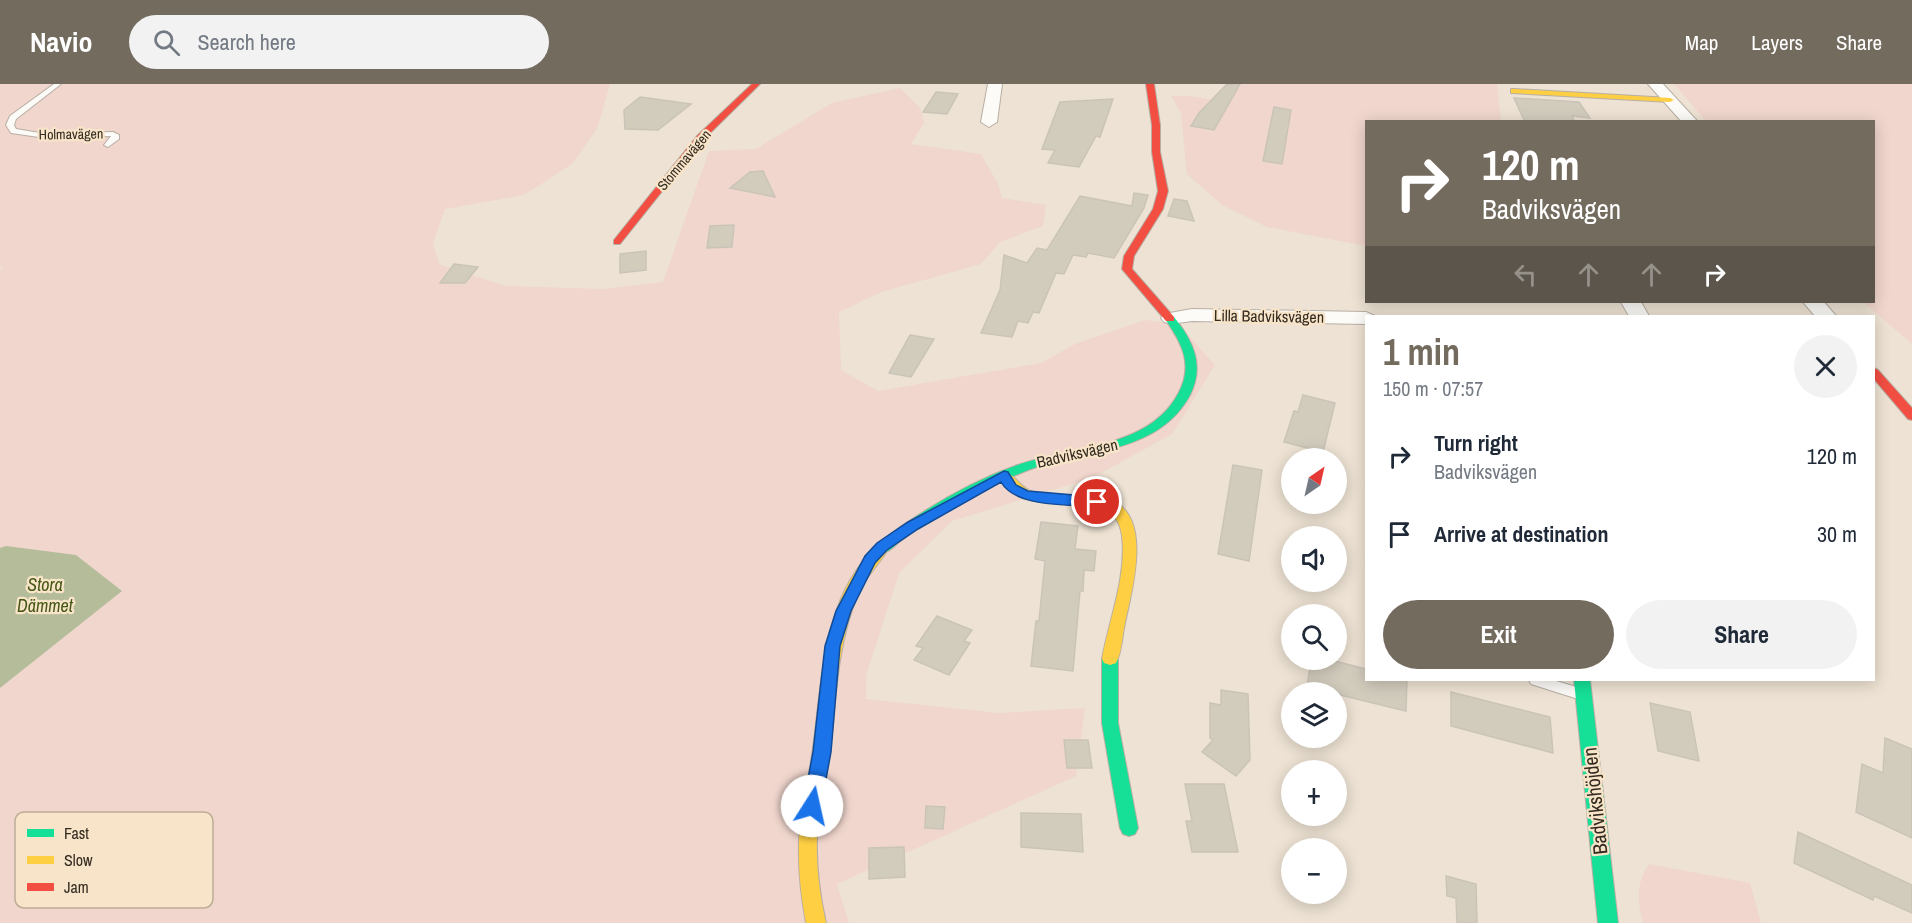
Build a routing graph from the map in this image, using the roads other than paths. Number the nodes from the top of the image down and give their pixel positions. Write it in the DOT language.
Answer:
graph roads {
  1 [pos="58,84"];
  2 [pos="756,84"];
  3 [pos="995,84"];
  4 [pos="1150,84"];
  5 [pos="1655,84"];
  6 [pos="1514,91"];
  7 [pos="1670,100"];
  8 [pos="1688,120"];
  9 [pos="988,122"];
  10 [pos="108,145"];
  11 [pos="617,242"];
  12 [pos="1815,303"];
  13 [pos="1825,315"];
  14 [pos="1171,318"];
  15 [pos="1365,318"];
  16 [pos="1875,373"];
  17 [pos="1912,416"];
  18 [pos="1004,475"];
  19 [pos="1543,681"];
  20 [pos="1582,687"];
  21 [pos="1129,828"];
  22 [pos="816,923"];
  23 [pos="1608,923"];
  1 -- 10 [label="lane, Holmavägen"];
  2 -- 11 [label="street, Stommavägen"];
  3 -- 9 [label="street"];
  4 -- 14 [label="street, Badviksvägen"];
  5 -- 7 [label="street"];
  6 -- 7 [label="street"];
  7 -- 8 [label="street"];
  12 -- 13 [label="street"];
  14 -- 15 [label="street, Lilla Badviksvägen"];
  14 -- 18 [label="street, Badviksvägen"];
  16 -- 17 [label="street"];
  18 -- 21 [label="street"];
  18 -- 22 [label="street, Badviksvägen"];
  19 -- 20 [label="lane"];
  20 -- 23 [label="street, Badvikshöjden"];
}
